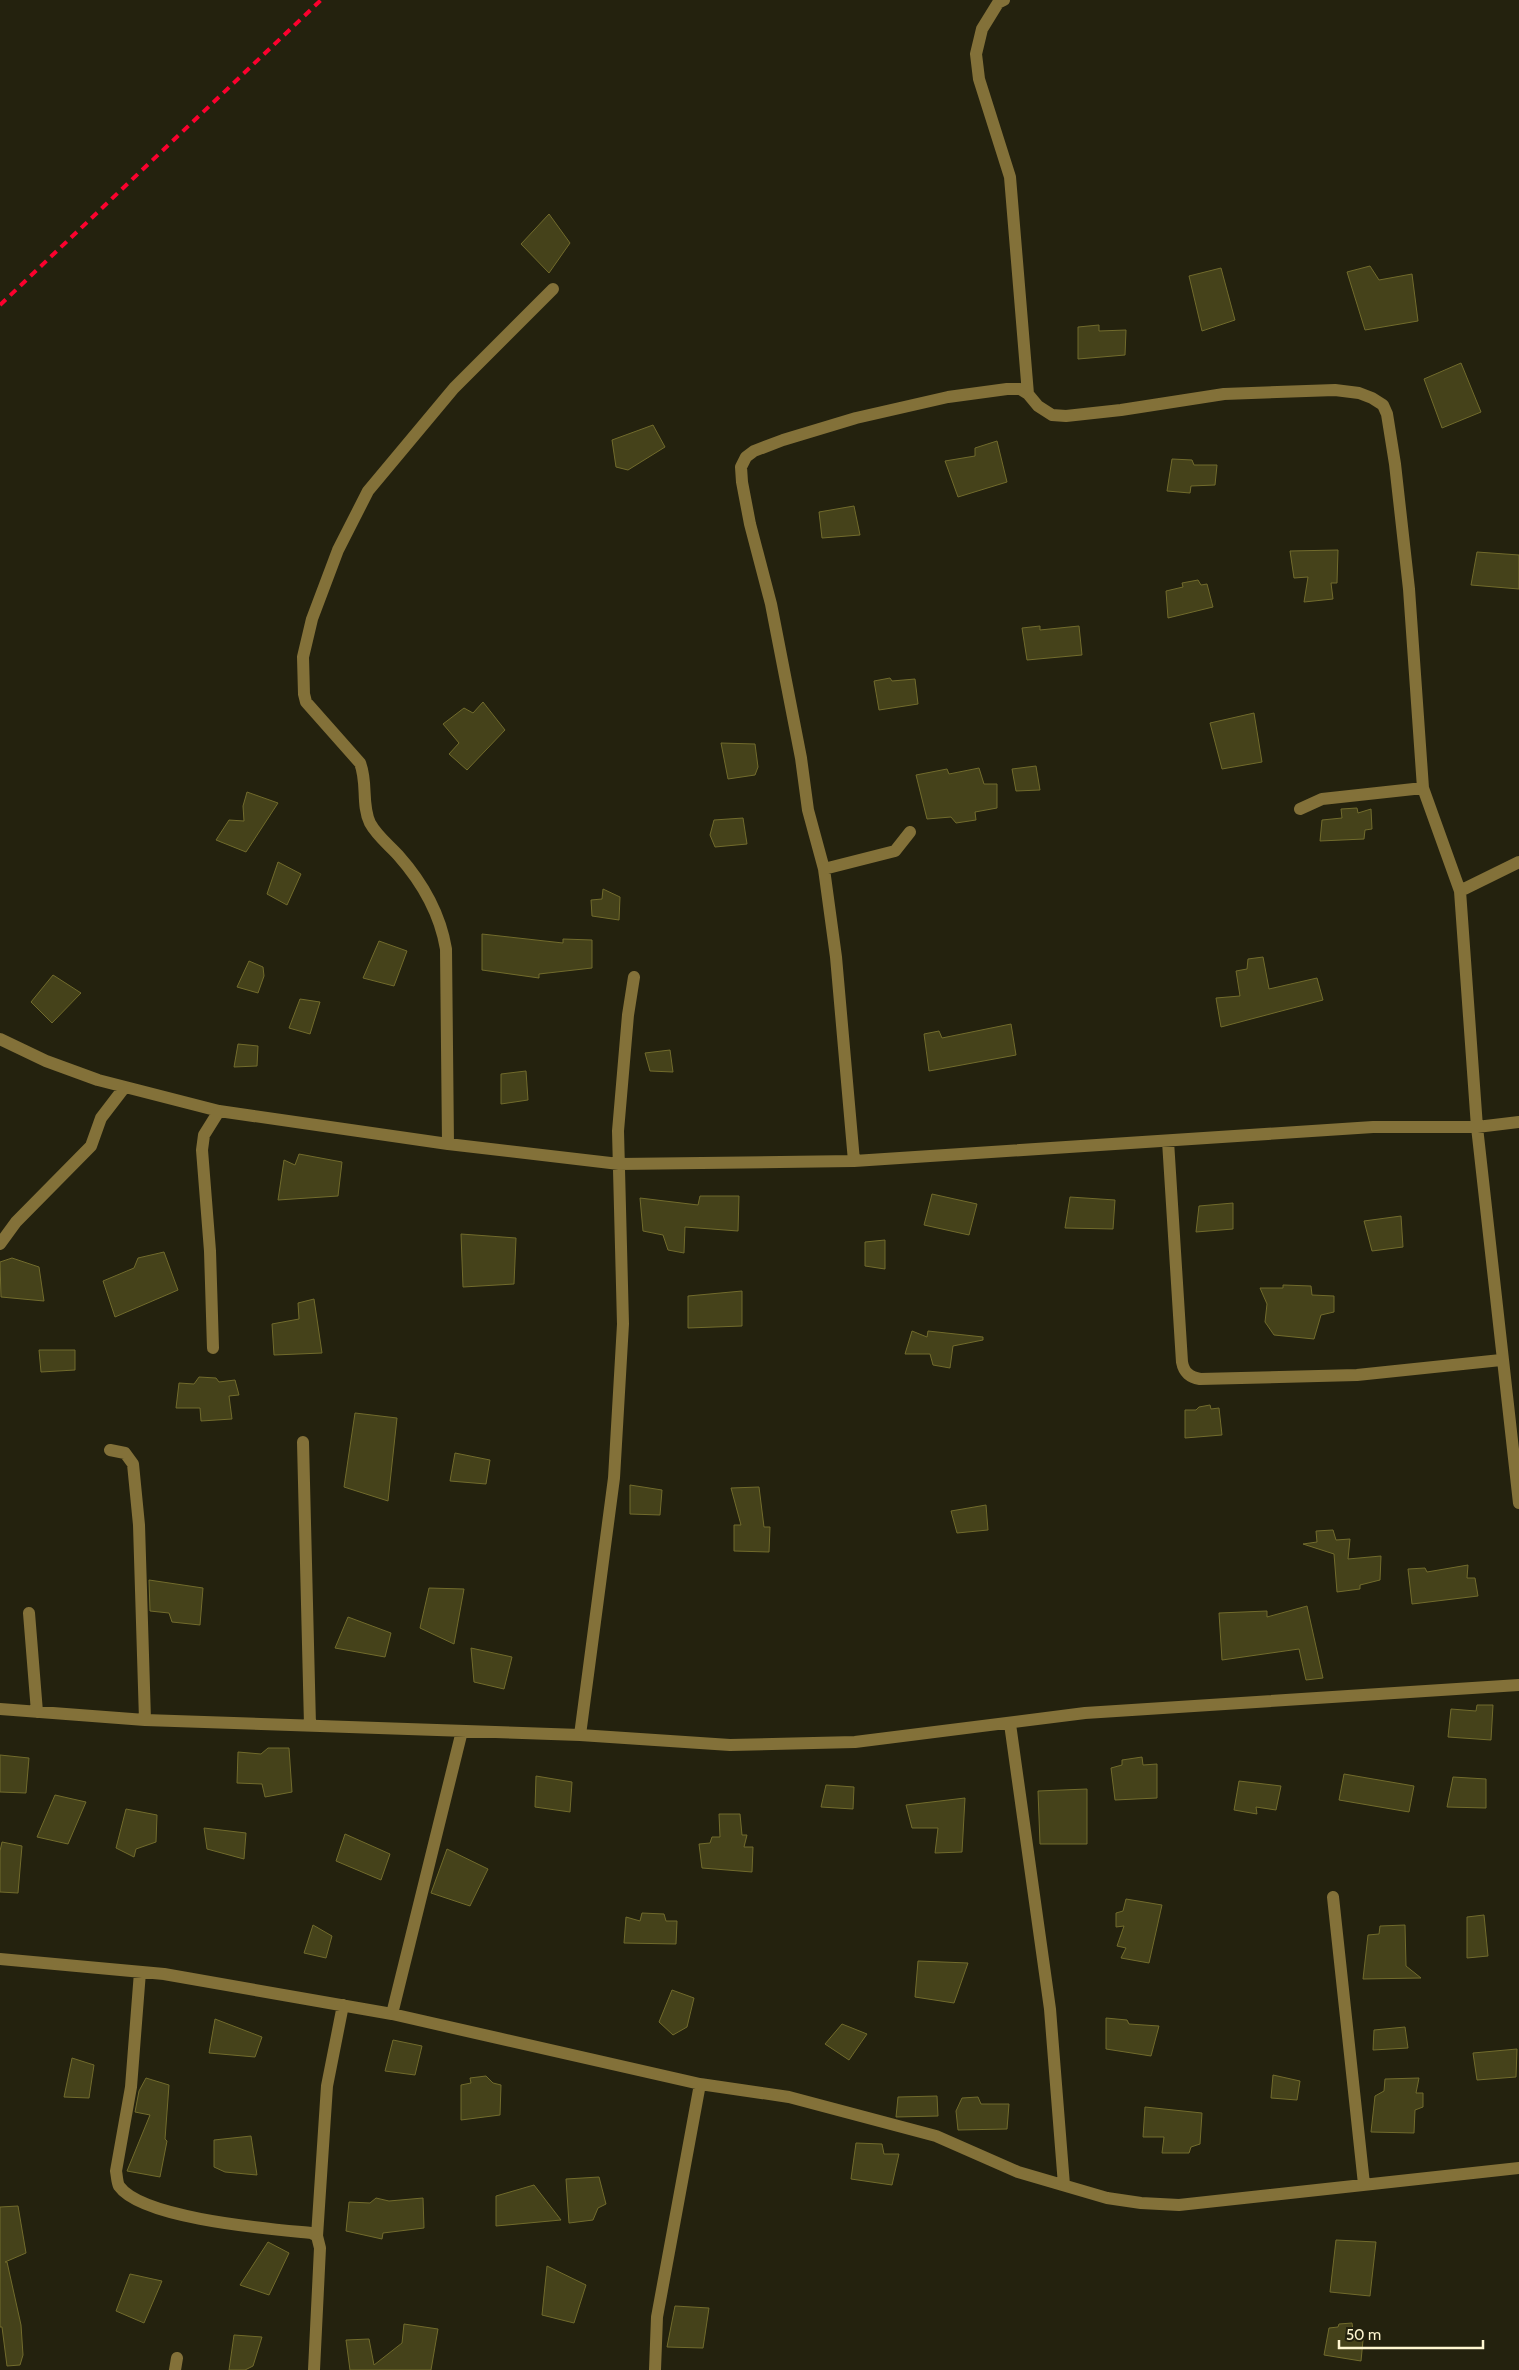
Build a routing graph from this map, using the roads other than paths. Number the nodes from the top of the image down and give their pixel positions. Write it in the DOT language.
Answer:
graph roads {
  1 [pos="1004,0"];
  2 [pos="553,289"];
  3 [pos="1028,394"];
  4 [pos="1423,788"];
  5 [pos="1300,809"];
  6 [pos="910,832"];
  7 [pos="1519,862"];
  8 [pos="824,868"];
  9 [pos="1460,891"];
  10 [pos="634,977"];
  11 [pos="0,1039"];
  12 [pos="124,1088"];
  13 [pos="219,1111"];
  14 [pos="1519,1122"];
  15 [pos="1477,1127"];
  16 [pos="1168,1141"];
  17 [pos="448,1144"];
  18 [pos="854,1161"];
  19 [pos="619,1164"];
  20 [pos="0,1244"];
  21 [pos="214,1348"];
  22 [pos="1502,1360"];
  23 [pos="303,1442"];
  24 [pos="110,1450"];
  25 [pos="1519,1503"];
  26 [pos="29,1613"];
  27 [pos="1519,1685"];
  28 [pos="0,1709"];
  29 [pos="37,1712"];
  30 [pos="145,1720"];
  31 [pos="1010,1724"];
  32 [pos="310,1725"];
  33 [pos="462,1731"];
  34 [pos="580,1735"];
  35 [pos="1333,1897"];
  36 [pos="0,1959"];
  37 [pos="140,1972"];
  38 [pos="343,2005"];
  39 [pos="392,2014"];
  40 [pos="700,2084"];
  41 [pos="1519,2168"];
  42 [pos="1364,2184"];
  43 [pos="1064,2185"];
  44 [pos="318,2236"];
  45 [pos="314,2370"];
  46 [pos="655,2370"];
  1 -- 3 [label="street"];
  2 -- 17 [label="street"];
  3 -- 4 [label="street"];
  3 -- 8 [label="street"];
  4 -- 5 [label="street"];
  4 -- 9 [label="street"];
  6 -- 8 [label="street"];
  7 -- 9 [label="street"];
  8 -- 18 [label="street"];
  9 -- 15 [label="street"];
  10 -- 19 [label="street"];
  11 -- 12 [label="street"];
  12 -- 13 [label="street"];
  12 -- 20 [label="street"];
  13 -- 17 [label="street"];
  13 -- 21 [label="street"];
  14 -- 15 [label="street"];
  15 -- 16 [label="street"];
  15 -- 22 [label="street"];
  16 -- 18 [label="street"];
  16 -- 22 [label="street"];
  17 -- 19 [label="street"];
  18 -- 19 [label="street"];
  19 -- 34 [label="street"];
  22 -- 25 [label="street"];
  23 -- 32 [label="street"];
  24 -- 30 [label="street"];
  26 -- 29 [label="street"];
  27 -- 31 [label="street"];
  28 -- 29 [label="street"];
  29 -- 30 [label="street"];
  30 -- 32 [label="street"];
  31 -- 34 [label="street"];
  31 -- 43 [label="street"];
  32 -- 33 [label="street"];
  33 -- 34 [label="street"];
  33 -- 39 [label="street"];
  35 -- 42 [label="street"];
  36 -- 37 [label="street"];
  37 -- 38 [label="street"];
  37 -- 44 [label="street"];
  38 -- 39 [label="street"];
  38 -- 44 [label="street"];
  39 -- 40 [label="street"];
  40 -- 43 [label="street"];
  40 -- 46 [label="street"];
  41 -- 42 [label="street"];
  42 -- 43 [label="street"];
  44 -- 45 [label="street"];
}
